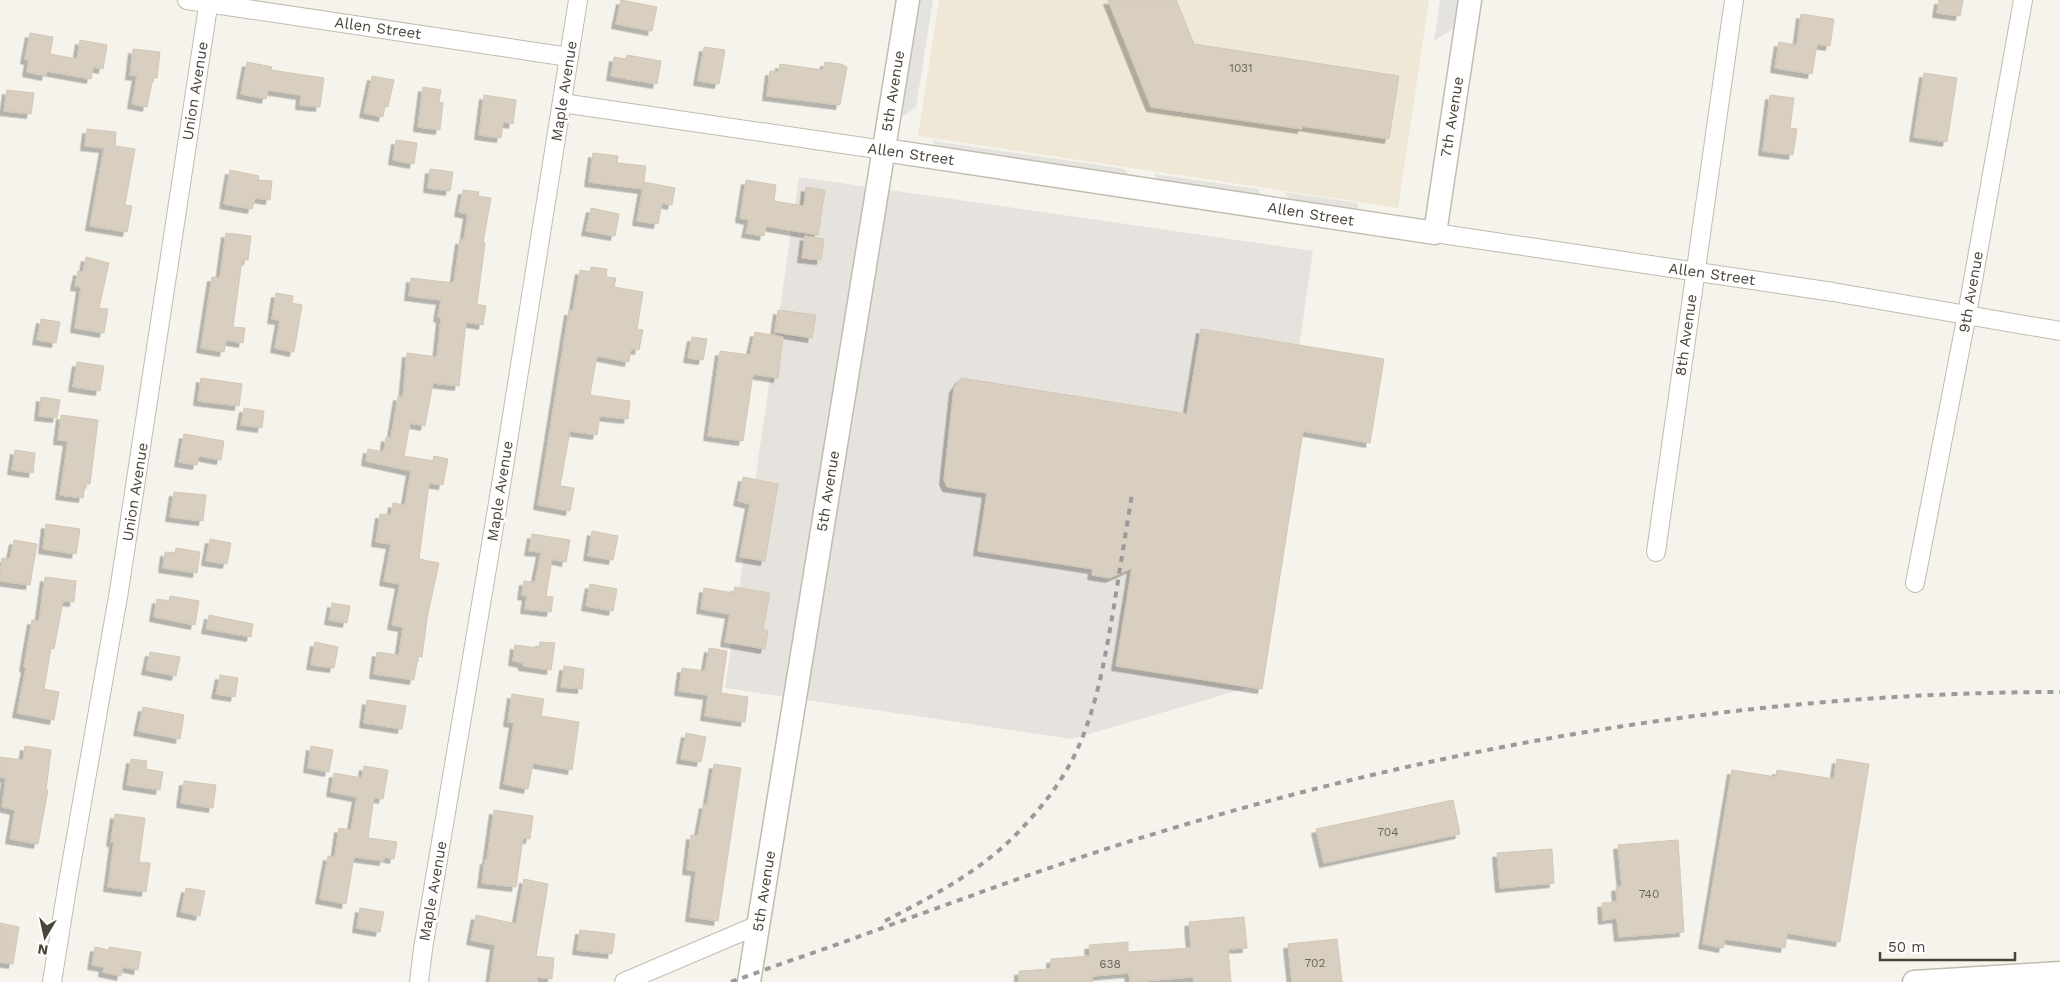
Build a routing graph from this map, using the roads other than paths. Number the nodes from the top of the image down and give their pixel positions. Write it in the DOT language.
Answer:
graph roads {
  1 [pos="188,0"];
  2 [pos="578,0"];
  3 [pos="908,0"];
  4 [pos="1470,0"];
  5 [pos="1734,0"];
  6 [pos="2023,0"];
  7 [pos="209,2"];
  8 [pos="569,57"];
  9 [pos="562,103"];
  10 [pos="884,150"];
  11 [pos="1436,233"];
  12 [pos="1695,271"];
  13 [pos="1968,314"];
  14 [pos="2060,331"];
  15 [pos="1656,552"];
  16 [pos="1915,582"];
  17 [pos="758,924"];
  18 [pos="2060,973"];
  19 [pos="52,982"];
  20 [pos="419,982"];
  21 [pos="624,982"];
  22 [pos="749,982"];
  23 [pos="1914,982"];
  1 -- 7 [label="street, Allen Street"];
  2 -- 8 [label="street, Maple Avenue"];
  3 -- 10 [label="street, 5th Avenue"];
  4 -- 11 [label="street, 7th Avenue"];
  5 -- 12 [label="street, 8th Avenue"];
  6 -- 13 [label="street, 9th Avenue"];
  7 -- 8 [label="street, Allen Street"];
  7 -- 19 [label="street, Union Avenue"];
  8 -- 9 [label="street, Maple Avenue"];
  9 -- 10 [label="street, Allen Street"];
  9 -- 20 [label="street, Maple Avenue"];
  10 -- 11 [label="street, Allen Street"];
  10 -- 17 [label="street, 5th Avenue"];
  11 -- 12 [label="street, Allen Street"];
  12 -- 13 [label="street, Allen Street"];
  12 -- 15 [label="street, 8th Avenue"];
  13 -- 14 [label="street, Allen Street"];
  13 -- 16 [label="street, 9th Avenue"];
  17 -- 21 [label="street"];
  17 -- 22 [label="street, 5th Avenue"];
  18 -- 23 [label="street"];
}
